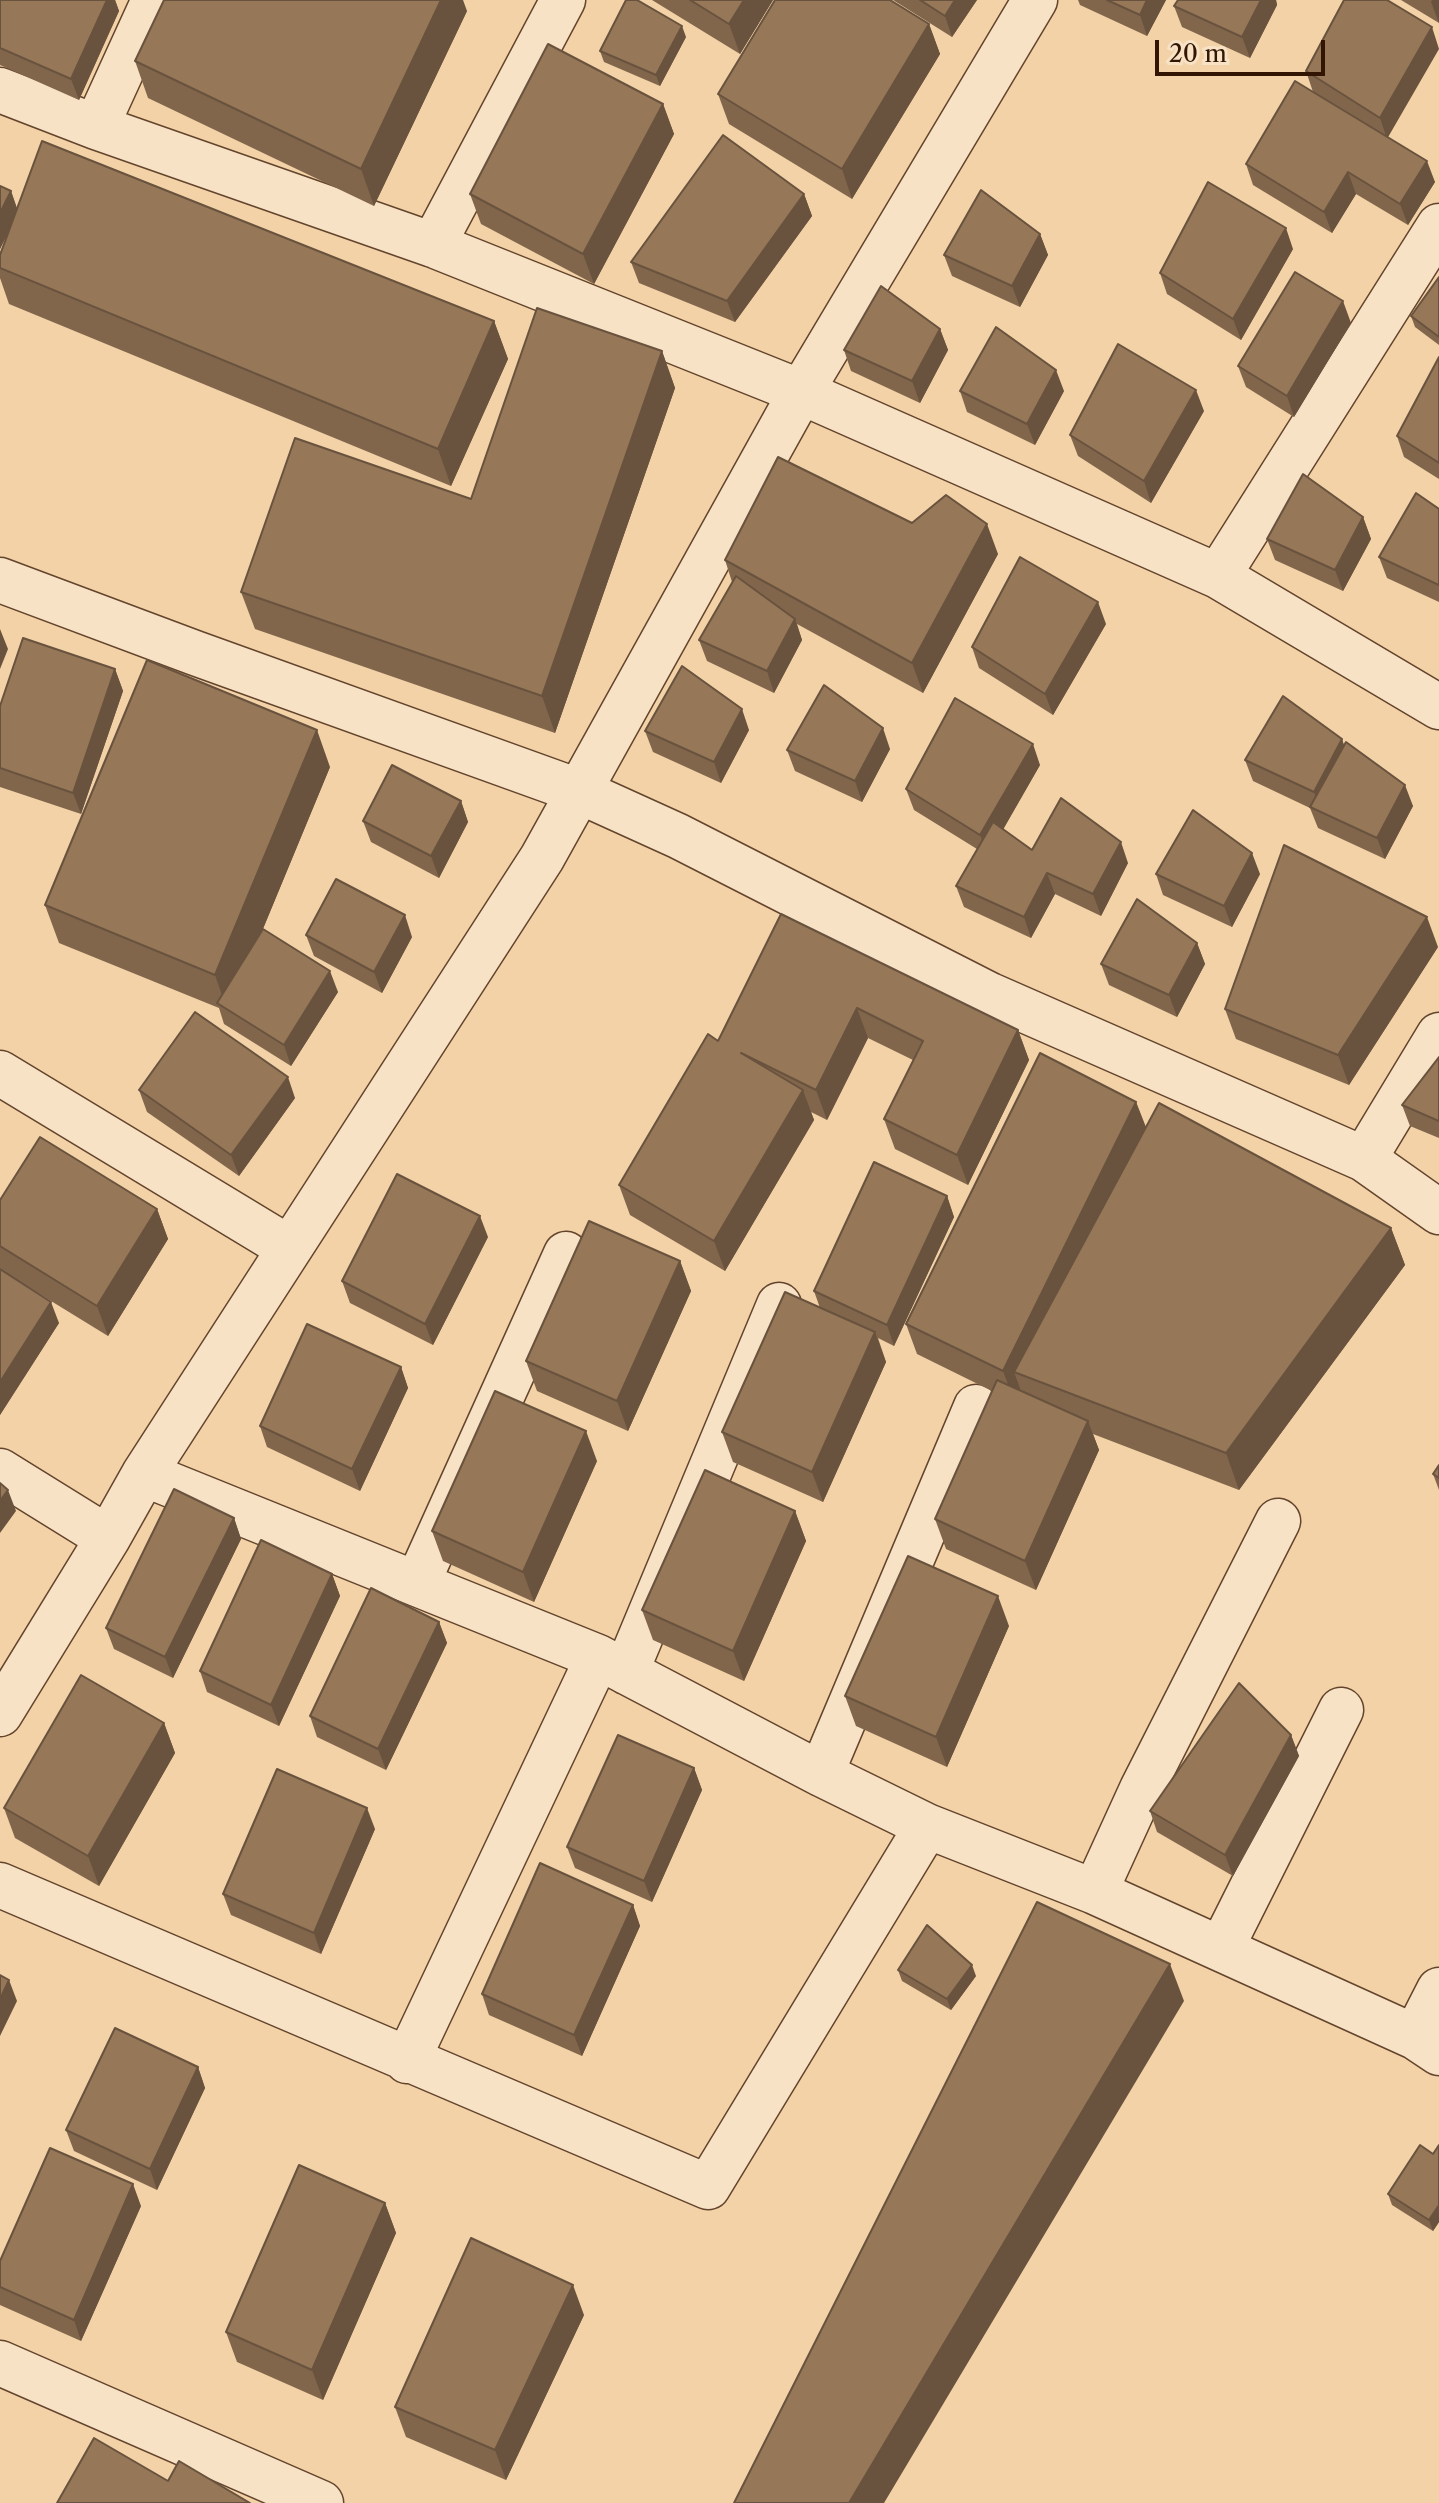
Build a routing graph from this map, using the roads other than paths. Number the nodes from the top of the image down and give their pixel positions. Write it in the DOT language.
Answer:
graph roads {
  1 [pos="154,0"];
  2 [pos="563,0"];
  3 [pos="1035,0"];
  4 [pos="0,90"];
  5 [pos="96,127"];
  6 [pos="1439,226"];
  7 [pos="433,245"];
  8 [pos="801,392"];
  9 [pos="1218,576"];
  10 [pos="0,580"];
  11 [pos="1439,707"];
  12 [pos="581,792"];
  13 [pos="1439,1035"];
  14 [pos="0,1073"];
  15 [pos="1364,1159"];
  16 [pos="1439,1212"];
  17 [pos="289,1248"];
  18 [pos="566,1254"];
  19 [pos="779,1305"];
  20 [pos="976,1407"];
  21 [pos="0,1471"];
  22 [pos="144,1474"];
  23 [pos="1278,1521"];
  24 [pos="108,1538"];
  25 [pos="417,1584"];
  26 [pos="612,1664"];
  27 [pos="1341,1710"];
  28 [pos="0,1714"];
  29 [pos="821,1774"];
  30 [pos="927,1826"];
  31 [pos="0,1885"];
  32 [pos="1095,1892"];
  33 [pos="1221,1949"];
  34 [pos="1439,1990"];
  35 [pos="1427,2045"];
  36 [pos="407,2061"];
  37 [pos="0,2363"];
  38 [pos="321,2503"];
  1 -- 5 [label="street"];
  2 -- 7 [label="street"];
  3 -- 8 [label="street"];
  4 -- 5 [label="street"];
  5 -- 7 [label="street"];
  6 -- 9 [label="street"];
  7 -- 8 [label="street"];
  8 -- 9 [label="street"];
  8 -- 12 [label="street"];
  9 -- 11 [label="street"];
  10 -- 12 [label="street"];
  12 -- 15 [label="street"];
  12 -- 17 [label="street"];
  13 -- 15 [label="street"];
  14 -- 17 [label="street"];
  15 -- 16 [label="street"];
  17 -- 22 [label="street"];
  18 -- 25 [label="street"];
  19 -- 26 [label="street"];
  20 -- 29 [label="street"];
  21 -- 24 [label="street"];
  22 -- 24 [label="street"];
  22 -- 25 [label="street"];
  23 -- 32 [label="street"];
  24 -- 28 [label="street"];
  25 -- 26 [label="street"];
  26 -- 29 [label="street"];
  26 -- 36 [label="street"];
  27 -- 33 [label="street"];
  29 -- 30 [label="street"];
  30 -- 32 [label="street"];
  30 -- 36 [label="street"];
  31 -- 36 [label="street"];
  32 -- 33 [label="street"];
  33 -- 35 [label="street"];
  34 -- 35 [label="street"];
  37 -- 38 [label="street"];
}
